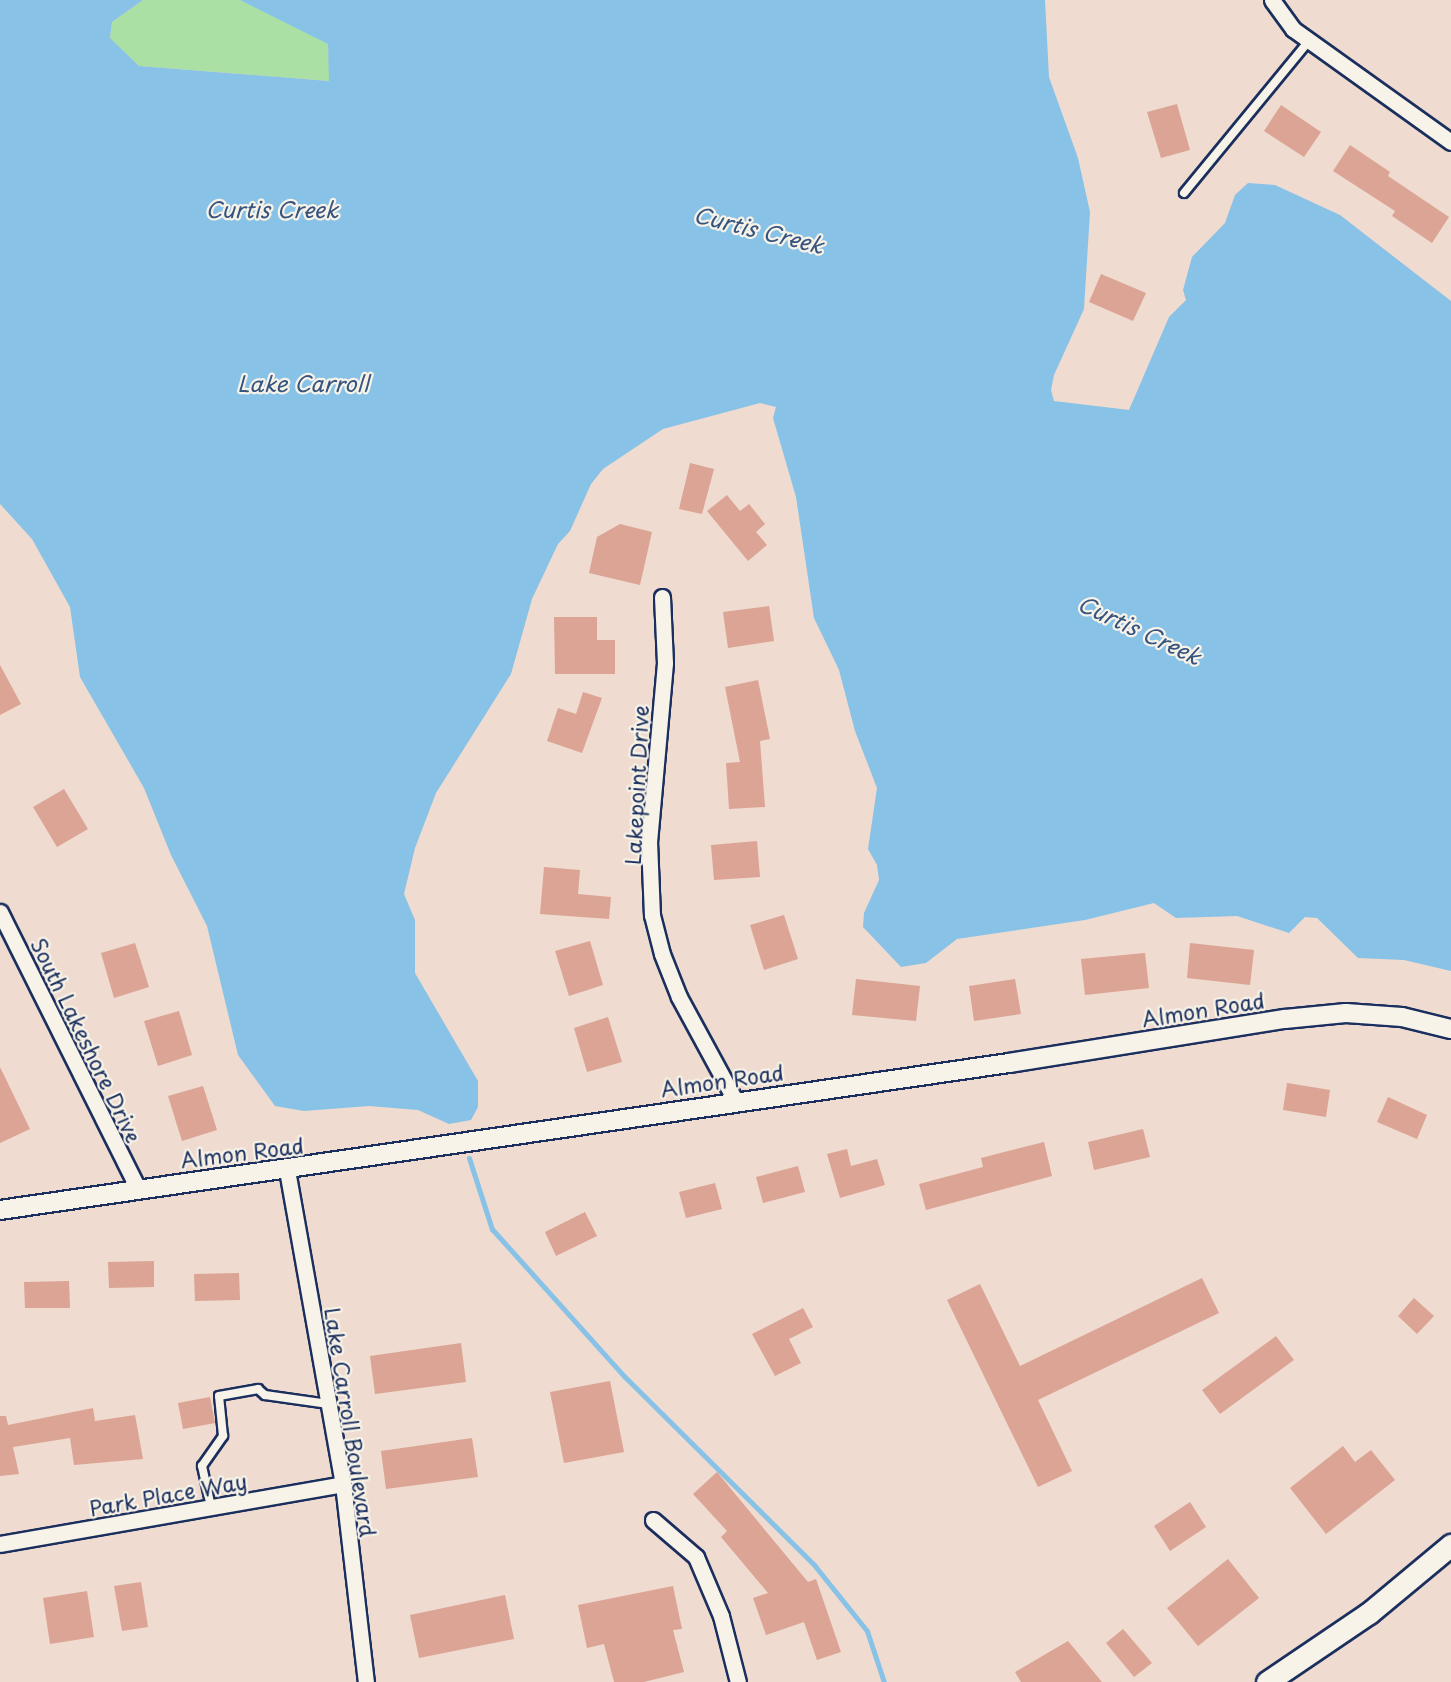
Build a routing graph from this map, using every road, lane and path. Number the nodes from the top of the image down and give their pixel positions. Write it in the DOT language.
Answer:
graph roads {
  1 [pos="1272,0"];
  2 [pos="1309,41"];
  3 [pos="1451,142"];
  4 [pos="1184,194"];
  5 [pos="662,597"];
  6 [pos="0,912"];
  7 [pos="1451,1029"];
  8 [pos="735,1100"];
  9 [pos="286,1170"];
  10 [pos="137,1187"];
  11 [pos="0,1209"];
  12 [pos="328,1404"];
  13 [pos="343,1484"];
  14 [pos="211,1507"];
  15 [pos="653,1520"];
  16 [pos="0,1545"];
  17 [pos="1451,1545"];
  18 [pos="366,1682"];
  19 [pos="738,1682"];
  20 [pos="1267,1682"];
  1 -- 2 [label="street"];
  2 -- 3 [label="street"];
  2 -- 4 [label="lane"];
  5 -- 8 [label="street, Lakepoint Drive"];
  6 -- 10 [label="street, South Lakeshore Drive"];
  7 -- 8 [label="street, Almon Road"];
  8 -- 9 [label="street, Almon Road"];
  9 -- 10 [label="street, Almon Road"];
  9 -- 12 [label="street, Lake Carroll Boulevard"];
  10 -- 11 [label="street, Almon Road"];
  12 -- 13 [label="street, Lake Carroll Boulevard"];
  12 -- 14 [label="lane"];
  13 -- 14 [label="street, Park Place Way"];
  13 -- 18 [label="street, Lake Carroll Boulevard"];
  14 -- 16 [label="street, Park Place Way"];
  15 -- 19 [label="street"];
  17 -- 20 [label="main road"];
}
